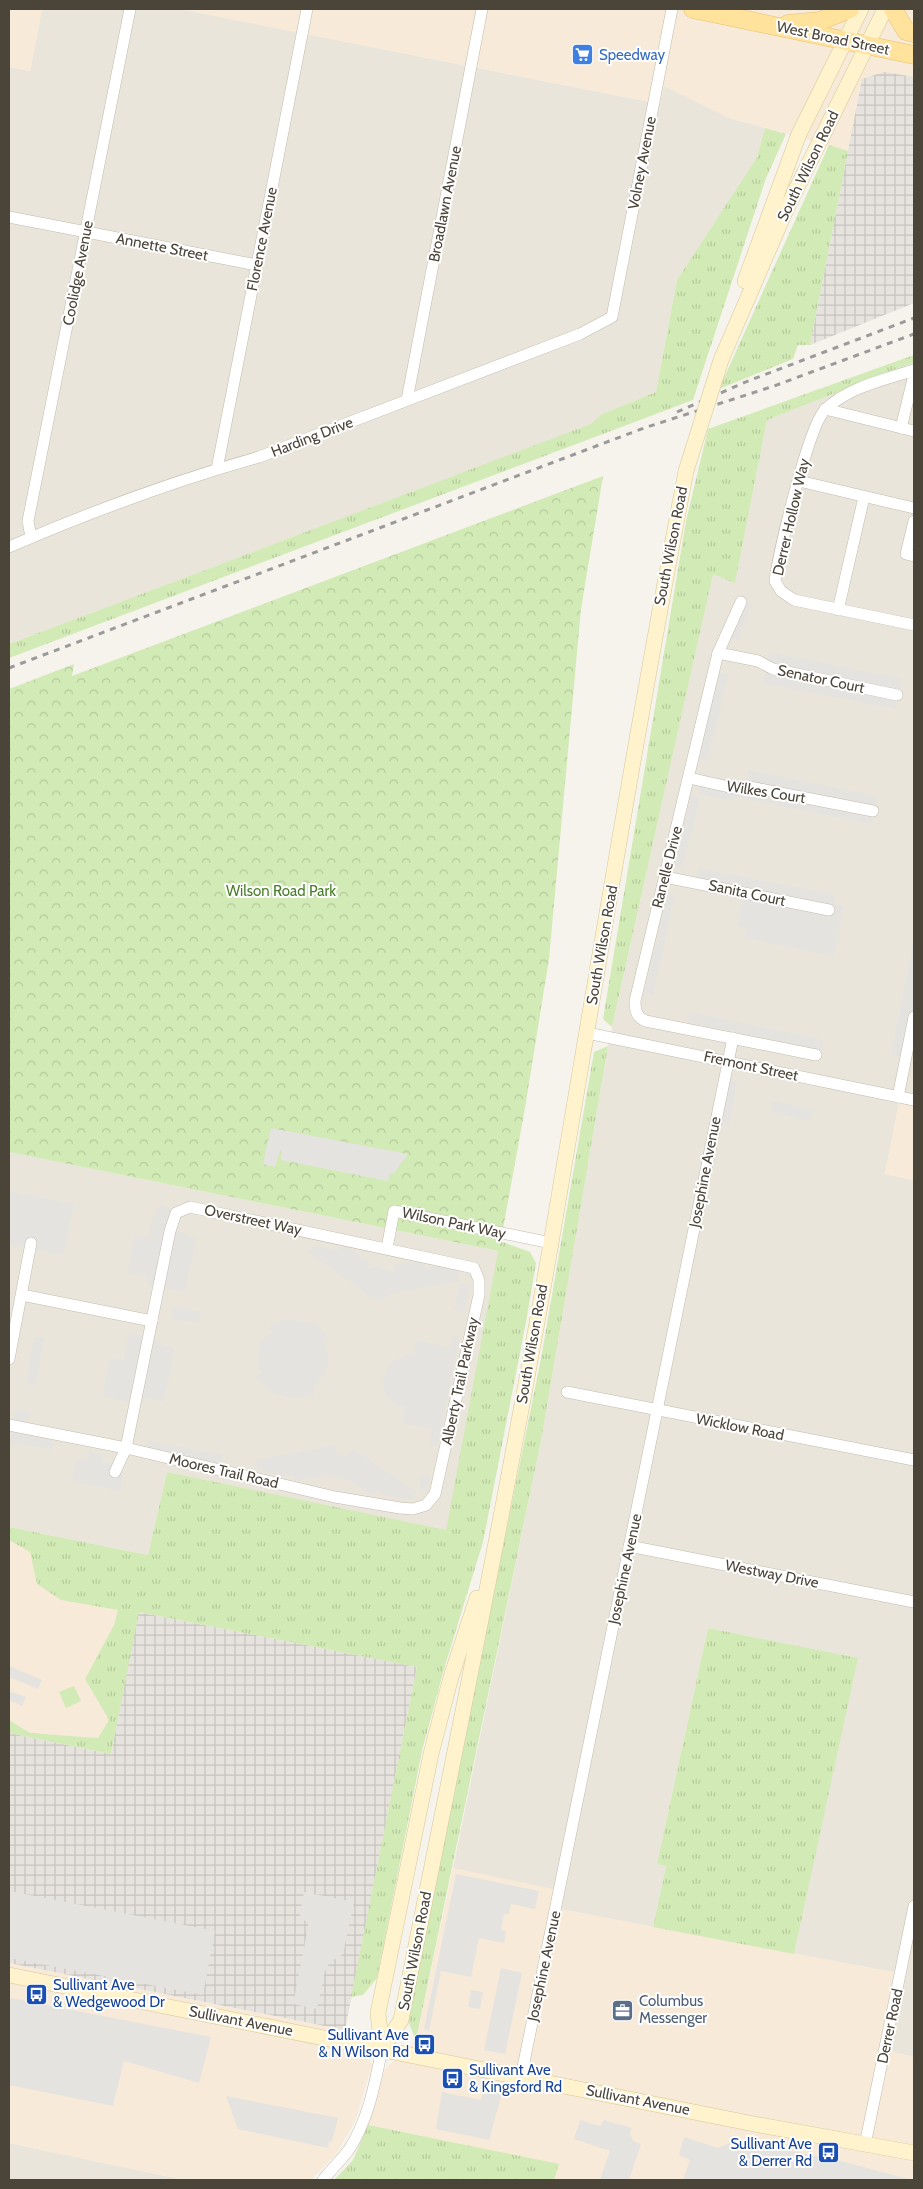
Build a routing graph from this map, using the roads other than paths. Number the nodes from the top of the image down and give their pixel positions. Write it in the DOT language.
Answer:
graph roads {
  1 [pos="130,9"];
  2 [pos="307,9"];
  3 [pos="482,9"];
  4 [pos="672,9"];
  5 [pos="693,9"];
  6 [pos="850,9"];
  7 [pos="861,9"];
  8 [pos="885,9"];
  9 [pos="893,9"];
  10 [pos="772,25"];
  11 [pos="914,33"];
  12 [pos="844,41"];
  13 [pos="866,45"];
  14 [pos="914,55"];
  15 [pos="9,217"];
  16 [pos="86,232"];
  17 [pos="257,265"];
  18 [pos="612,317"];
  19 [pos="728,343"];
  20 [pos="914,370"];
  21 [pos="914,375"];
  22 [pos="407,400"];
  23 [pos="830,406"];
  24 [pos="901,428"];
  25 [pos="914,431"];
  26 [pos="217,469"];
  27 [pos="799,481"];
  28 [pos="864,497"];
  29 [pos="914,508"];
  30 [pos="914,520"];
  31 [pos="31,537"];
  32 [pos="9,547"];
  33 [pos="910,555"];
  34 [pos="741,602"];
  35 [pos="838,610"];
  36 [pos="914,626"];
  37 [pos="718,653"];
  38 [pos="897,694"];
  39 [pos="689,778"];
  40 [pos="873,811"];
  41 [pos="665,877"];
  42 [pos="829,910"];
  43 [pos="914,1017"];
  44 [pos="587,1033"];
  45 [pos="733,1038"];
  46 [pos="816,1055"];
  47 [pos="728,1061"];
  48 [pos="898,1097"];
  49 [pos="914,1100"];
  50 [pos="551,1243"];
  51 [pos="31,1244"];
  52 [pos="387,1248"];
  53 [pos="474,1268"];
  54 [pos="22,1295"];
  55 [pos="152,1321"];
  56 [pos="9,1359"];
  57 [pos="567,1392"];
  58 [pos="657,1411"];
  59 [pos="9,1425"];
  60 [pos="126,1448"];
  61 [pos="914,1460"];
  62 [pos="114,1472"];
  63 [pos="435,1494"];
  64 [pos="629,1546"];
  65 [pos="492,1551"];
  66 [pos="914,1602"];
  67 [pos="914,1906"];
  68 [pos="902,1966"];
  69 [pos="914,1969"];
  70 [pos="9,1975"];
  71 [pos="382,2049"];
  72 [pos="521,2077"];
  73 [pos="865,2145"];
  74 [pos="914,2153"];
  75 [pos="323,2180"];
  1 -- 16 [label="street, Coolidge Avenue"];
  2 -- 17 [label="street, Florence Avenue"];
  3 -- 22 [label="street, Broadlawn Avenue"];
  4 -- 18 [label="street, Volney Avenue"];
  5 -- 10 [label="main road, West Broad Street"];
  6 -- 10 [label="main road"];
  7 -- 12 [label="main road, South Wilson Road"];
  8 -- 13 [label="main road, South Wilson Road"];
  9 -- 11 [label="main road"];
  10 -- 12 [label="main road, West Broad Street"];
  12 -- 13 [label="main road, West Broad Street"];
  12 -- 19 [label="main road, South Wilson Road"];
  13 -- 14 [label="main road, West Broad Street"];
  13 -- 19 [label="main road, South Wilson Road"];
  15 -- 16 [label="street, Annette Street"];
  16 -- 17 [label="street, Annette Street"];
  16 -- 31 [label="street, Coolidge Avenue"];
  17 -- 26 [label="street, Florence Avenue"];
  18 -- 22 [label="street, Harding Drive"];
  19 -- 44 [label="main road, South Wilson Road, bridge"];
  20 -- 23 [label="street"];
  21 -- 24 [label="street"];
  22 -- 26 [label="street, Harding Drive"];
  23 -- 24 [label="street"];
  23 -- 27 [label="street, Derrer Hollow Way"];
  24 -- 25 [label="street"];
  26 -- 31 [label="street, Harding Drive"];
  27 -- 28 [label="street"];
  27 -- 35 [label="street, Derrer Hollow Way"];
  28 -- 29 [label="street"];
  28 -- 35 [label="street"];
  30 -- 33 [label="street"];
  31 -- 32 [label="street, Harding Drive"];
  34 -- 37 [label="street, Ranelle Drive"];
  35 -- 36 [label="street, Derrer Hollow Way"];
  37 -- 38 [label="street, Senator Court"];
  37 -- 39 [label="street, Ranelle Drive"];
  39 -- 40 [label="street, Wilkes Court"];
  39 -- 41 [label="street, Ranelle Drive"];
  41 -- 42 [label="street, Sanita Court"];
  41 -- 45 [label="street, Ranelle Drive"];
  43 -- 48 [label="street"];
  44 -- 47 [label="street, Fremont Street"];
  44 -- 50 [label="main road, South Wilson Road"];
  45 -- 46 [label="street"];
  45 -- 47 [label="street"];
  47 -- 48 [label="street, Fremont Street"];
  47 -- 58 [label="street, Josephine Avenue"];
  48 -- 49 [label="street, Fremont Street"];
  50 -- 52 [label="street, Wilson Park Way"];
  50 -- 65 [label="main road, South Wilson Road"];
  51 -- 54 [label="street"];
  52 -- 53 [label="street, Overstreet Way"];
  52 -- 55 [label="street, Overstreet Way"];
  53 -- 63 [label="street, Alberty Trail Parkway"];
  54 -- 55 [label="street"];
  54 -- 56 [label="street"];
  55 -- 60 [label="street, Overstreet Way"];
  57 -- 58 [label="street, Wicklow Road"];
  58 -- 61 [label="street, Wicklow Road"];
  58 -- 64 [label="street, Josephine Avenue"];
  59 -- 60 [label="street, Moores Trail Road"];
  60 -- 62 [label="street, Overstreet Way"];
  60 -- 63 [label="street, Moores Trail Road"];
  64 -- 66 [label="street, Westway Drive"];
  64 -- 72 [label="street, Josephine Avenue"];
  65 -- 71 [label="main road, South Wilson Road"];
  65 -- 71 [label="main road, South Wilson Road"];
  67 -- 68 [label="street, Derrer Road"];
  68 -- 69 [label="street"];
  68 -- 73 [label="street, Derrer Road"];
  70 -- 71 [label="main road, Sullivant Avenue"];
  71 -- 72 [label="main road, Sullivant Avenue"];
  71 -- 75 [label="street"];
  72 -- 73 [label="main road, Sullivant Avenue"];
  73 -- 74 [label="main road, Sullivant Avenue"];
}
